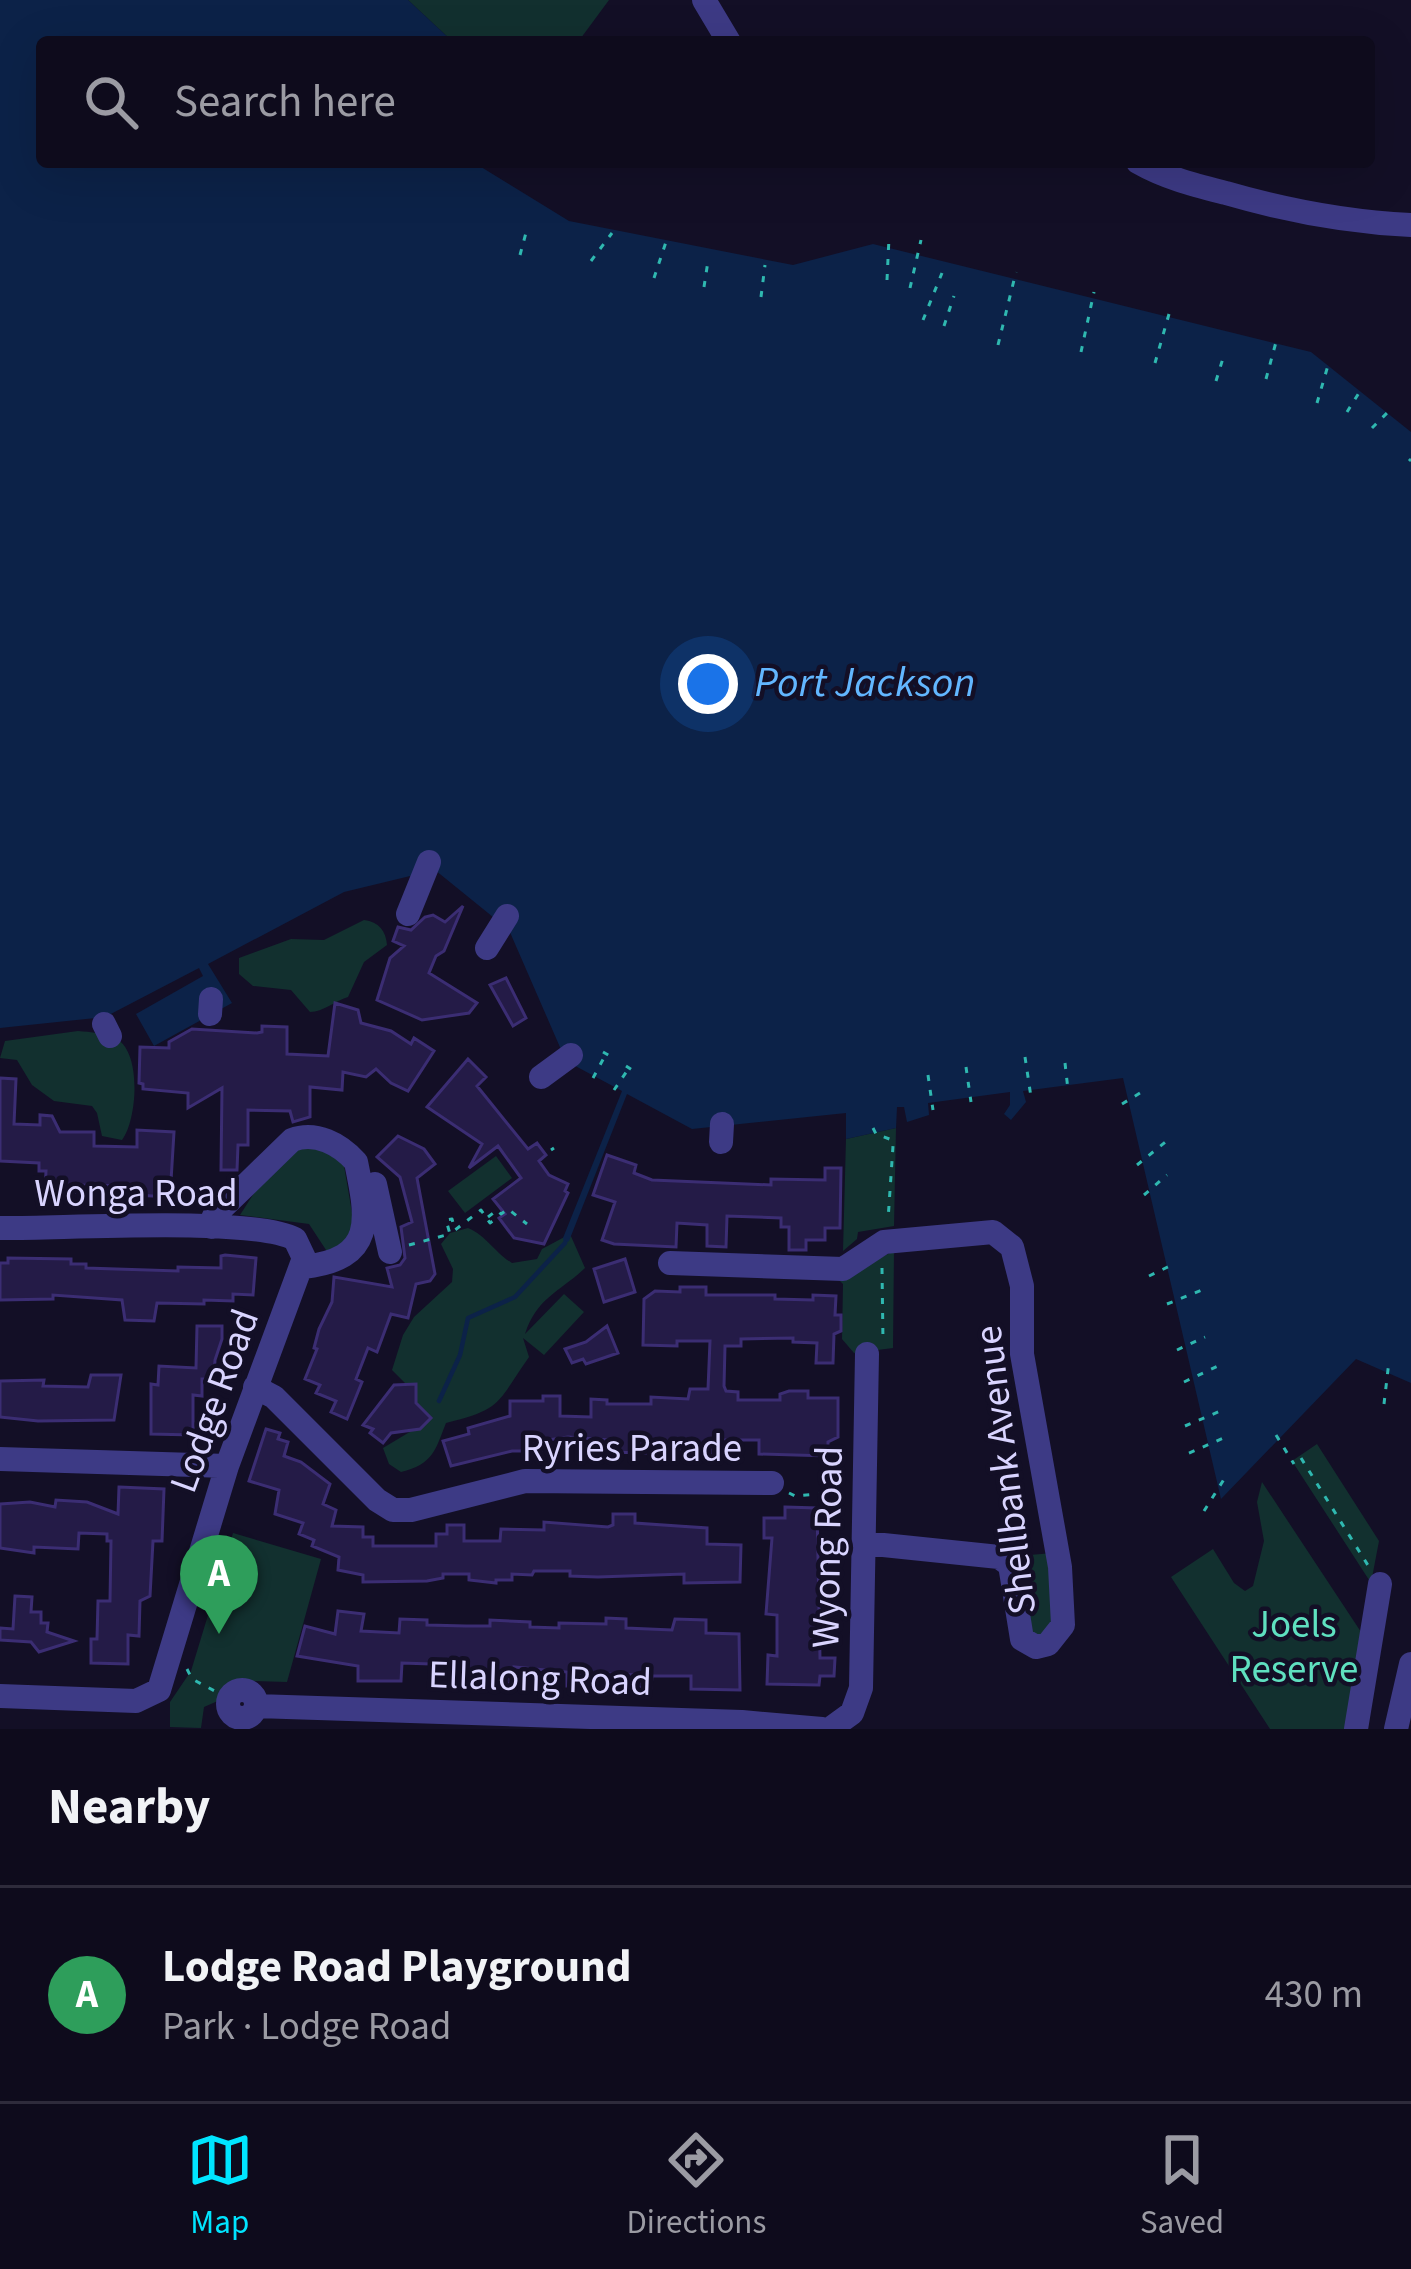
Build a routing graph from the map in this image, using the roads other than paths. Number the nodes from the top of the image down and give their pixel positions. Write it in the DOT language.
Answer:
graph roads {
  1 [pos="704,0"];
  2 [pos="725,36"];
  3 [pos="1149,168"];
  4 [pos="1411,225"];
  5 [pos="429,862"];
  6 [pos="408,914"];
  7 [pos="507,916"];
  8 [pos="488,948"];
  9 [pos="581,1066"];
  10 [pos="547,1081"];
  11 [pos="356,1162"];
  12 [pos="211,1227"];
  13 [pos="0,1228"];
  14 [pos="399,1248"];
  15 [pos="670,1263"];
  16 [pos="303,1267"];
  17 [pos="875,1351"];
  18 [pos="256,1387"];
  19 [pos="0,1459"];
  20 [pos="227,1466"];
  21 [pos="772,1483"];
  22 [pos="864,1544"];
  23 [pos="1379,1584"];
  24 [pos="1411,1664"];
  25 [pos="0,1696"];
  26 [pos="230,1699"];
  27 [pos="744,1725"];
  28 [pos="826,1729"];
  29 [pos="1356,1729"];
  30 [pos="1396,1729"];
  1 -- 2 [label="street"];
  3 -- 4 [label="street"];
  5 -- 6 [label="street"];
  7 -- 8 [label="street"];
  9 -- 10 [label="street"];
  11 -- 12 [label="street"];
  11 -- 14 [label="street"];
  11 -- 16 [label="street"];
  12 -- 13 [label="street, Wonga Road"];
  12 -- 16 [label="street, Wonga Road"];
  15 -- 22 [label="street, Shellbank Avenue"];
  16 -- 18 [label="street, Lodge Road"];
  17 -- 22 [label="street, Wyong Road"];
  18 -- 20 [label="street, Lodge Road"];
  18 -- 21 [label="street, Ryries Parade"];
  19 -- 20 [label="street"];
  20 -- 25 [label="street, Lodge Road"];
  22 -- 28 [label="street, Wyong Road"];
  23 -- 29 [label="street"];
  24 -- 30 [label="street"];
  26 -- 27 [label="street, Ellalong Road"];
  27 -- 28 [label="street, Ellalong Road"];
}
